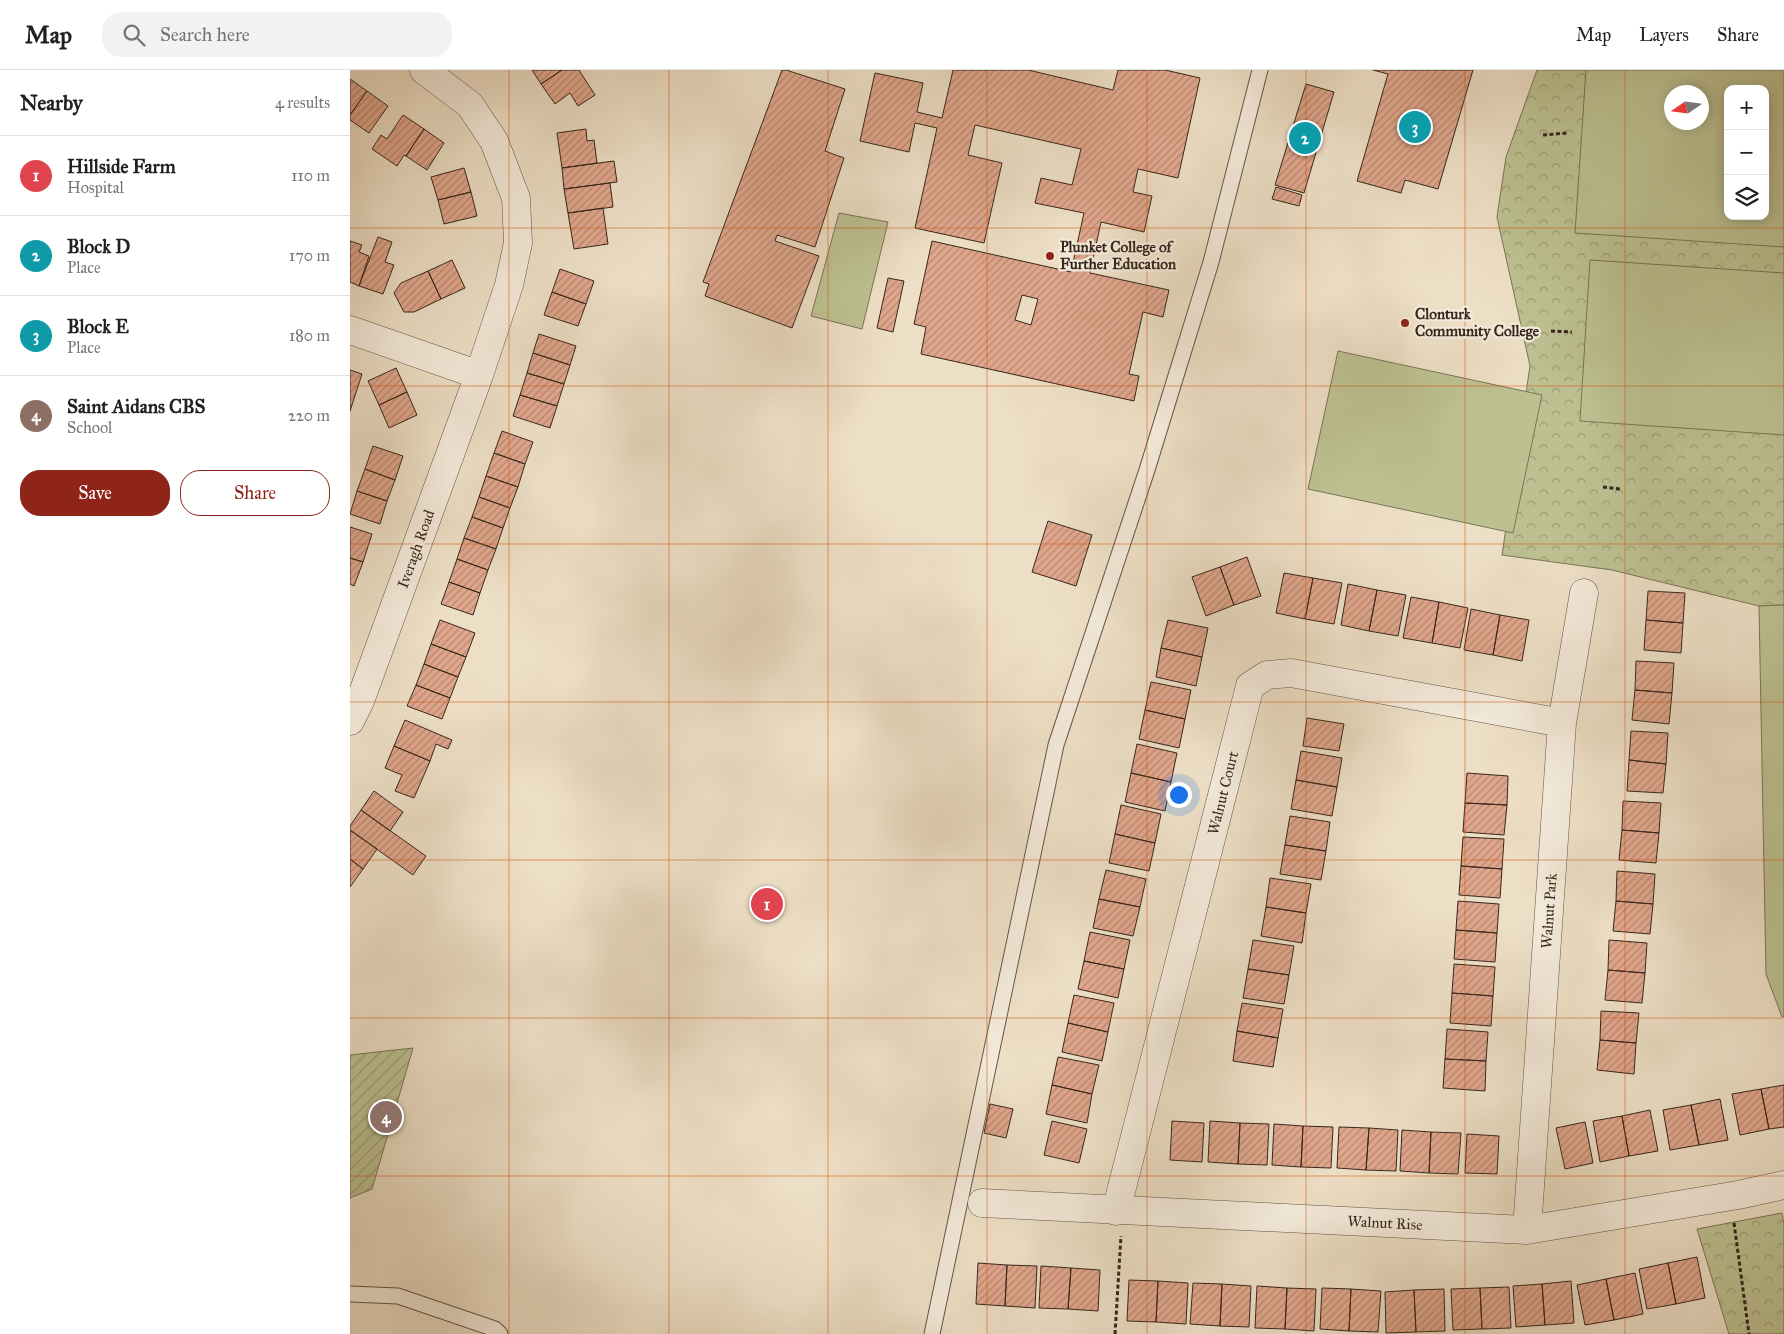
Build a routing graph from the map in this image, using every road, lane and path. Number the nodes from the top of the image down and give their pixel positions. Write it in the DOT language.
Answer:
graph roads {
  1 [pos="424,70"];
  2 [pos="1260,70"];
  3 [pos="1567,133"];
  4 [pos="1543,135"];
  5 [pos="350,330"];
  6 [pos="1551,332"];
  7 [pos="1572,332"];
  8 [pos="479,375"];
  9 [pos="1603,487"];
  10 [pos="1620,488"];
  11 [pos="1584,592"];
  12 [pos="353,707"];
  13 [pos="1562,723"];
  14 [pos="1784,1185"];
  15 [pos="982,1203"];
  16 [pos="1732,1215"];
  17 [pos="1118,1222"];
  18 [pos="1527,1230"];
  19 [pos="350,1294"];
  20 [pos="500,1334"];
  21 [pos="932,1334"];
  22 [pos="1115,1334"];
  23 [pos="1749,1334"];
  1 -- 8 [label="street, Iveragh Road"];
  2 -- 21 [label="lane"];
  3 -- 4 [label="path"];
  5 -- 8 [label="street"];
  6 -- 7 [label="path"];
  8 -- 12 [label="street, Iveragh Road"];
  9 -- 10 [label="path"];
  11 -- 13 [label="street, Walnut Park"];
  13 -- 17 [label="street, Walnut Court"];
  13 -- 18 [label="street, Walnut Park"];
  14 -- 18 [label="street, Walnut Rise"];
  15 -- 17 [label="street, Walnut Rise"];
  16 -- 23 [label="path"];
  17 -- 18 [label="street, Walnut Rise"];
  17 -- 22 [label="path"];
  19 -- 20 [label="lane"];
}
